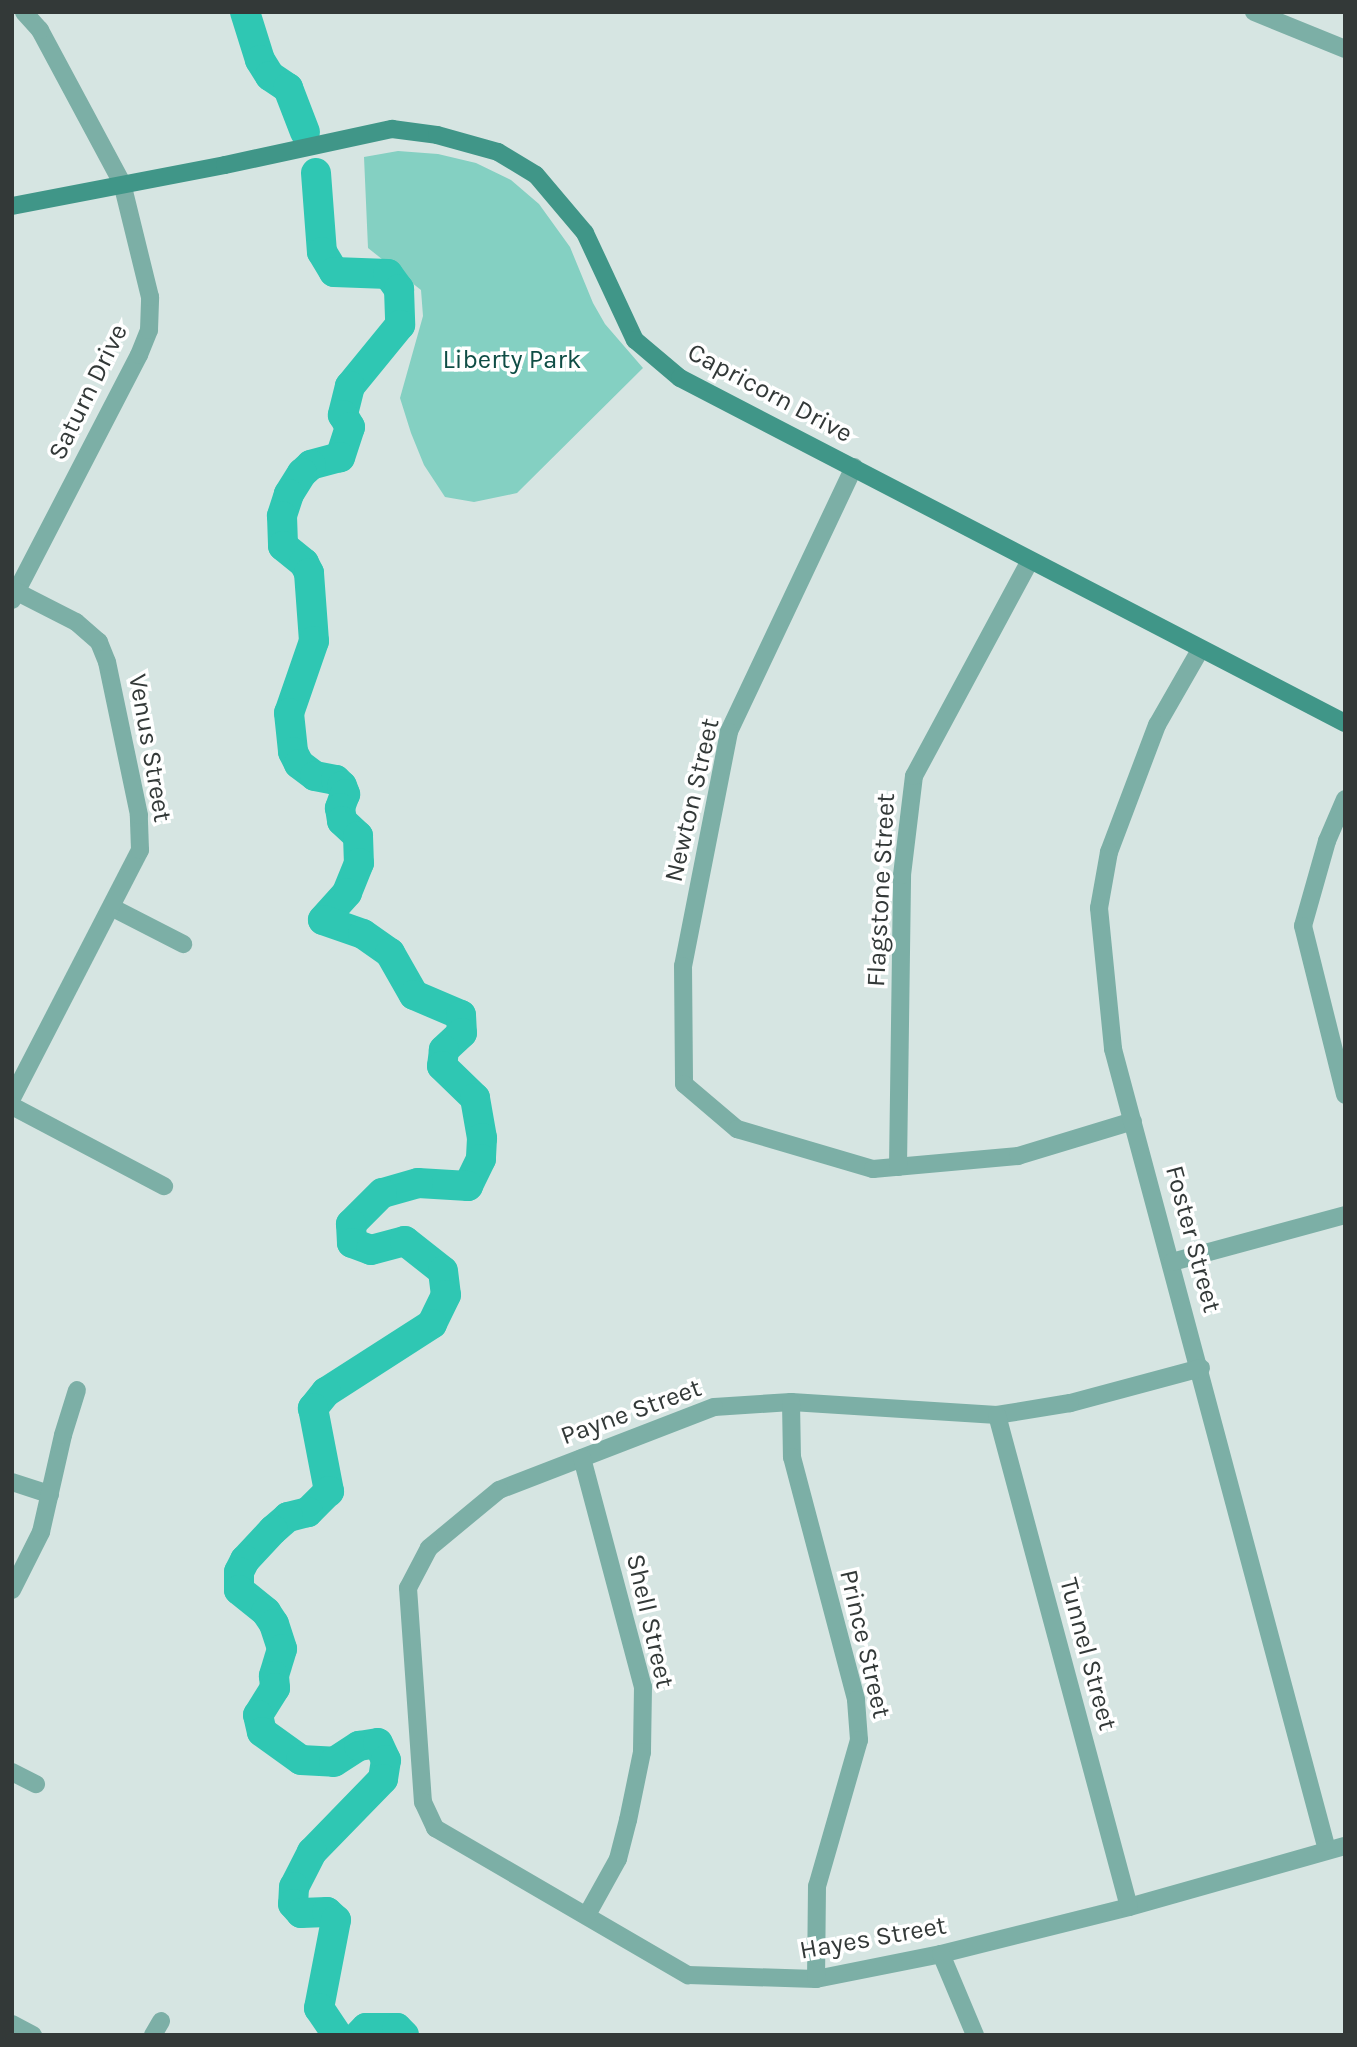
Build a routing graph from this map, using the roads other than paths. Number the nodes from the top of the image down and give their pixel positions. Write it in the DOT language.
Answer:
graph roads {
  1 [pos="24,12"];
  2 [pos="1254,12"];
  3 [pos="1345,49"];
  4 [pos="122,183"];
  5 [pos="12,206"];
  6 [pos="854,467"];
  7 [pos="1030,561"];
  8 [pos="14,596"];
  9 [pos="1200,650"];
  10 [pos="1345,723"];
  11 [pos="1345,799"];
  12 [pos="113,908"];
  13 [pos="183,944"];
  14 [pos="1345,1095"];
  15 [pos="12,1098"];
  16 [pos="12,1107"];
  17 [pos="1133,1121"];
  18 [pos="898,1167"];
  19 [pos="164,1186"];
  20 [pos="1345,1215"];
  21 [pos="1172,1262"];
  22 [pos="1201,1368"];
  23 [pos="77,1390"];
  24 [pos="791,1402"];
  25 [pos="997,1415"];
  26 [pos="582,1458"];
  27 [pos="12,1482"];
  28 [pos="50,1494"];
  29 [pos="12,1590"];
  30 [pos="12,1772"];
  31 [pos="36,1784"];
  32 [pos="435,1828"];
  33 [pos="1336,1848"];
  34 [pos="1129,1907"];
  35 [pos="587,1915"];
  36 [pos="941,1954"];
  37 [pos="816,1979"];
  38 [pos="12,2024"];
  39 [pos="33,2035"];
  40 [pos="975,2035"];
  1 -- 4 [label="street, Saturn Drive"];
  2 -- 3 [label="street"];
  4 -- 5 [label="street, Capricorn Drive"];
  4 -- 6 [label="street, Capricorn Drive"];
  4 -- 8 [label="street, Saturn Drive"];
  6 -- 7 [label="street, Capricorn Drive"];
  6 -- 18 [label="street, Newton Street"];
  7 -- 9 [label="street, Capricorn Drive"];
  7 -- 18 [label="street, Flagstone Street"];
  8 -- 12 [label="street, Venus Street"];
  9 -- 10 [label="street, Capricorn Drive"];
  9 -- 17 [label="street, Foster Street"];
  11 -- 14 [label="street"];
  12 -- 13 [label="street"];
  12 -- 15 [label="street, Venus Street"];
  16 -- 19 [label="street"];
  17 -- 18 [label="street"];
  17 -- 21 [label="street, Foster Street"];
  20 -- 21 [label="street"];
  21 -- 22 [label="street, Foster Street"];
  22 -- 25 [label="street, Payne Street"];
  22 -- 33 [label="street, Foster Street"];
  23 -- 28 [label="street"];
  24 -- 25 [label="street, Payne Street"];
  24 -- 26 [label="street, Payne Street"];
  24 -- 37 [label="street, Prince Street"];
  25 -- 34 [label="street, Tunnel Street"];
  26 -- 32 [label="street, Payne Street"];
  26 -- 35 [label="street, Shell Street"];
  27 -- 28 [label="street"];
  28 -- 29 [label="street"];
  30 -- 31 [label="street"];
  32 -- 35 [label="street, Hayes Street"];
  33 -- 34 [label="street, Hayes Street"];
  34 -- 36 [label="street, Hayes Street"];
  35 -- 37 [label="street, Hayes Street"];
  36 -- 37 [label="street, Hayes Street"];
  36 -- 40 [label="street"];
  38 -- 39 [label="street"];
}
